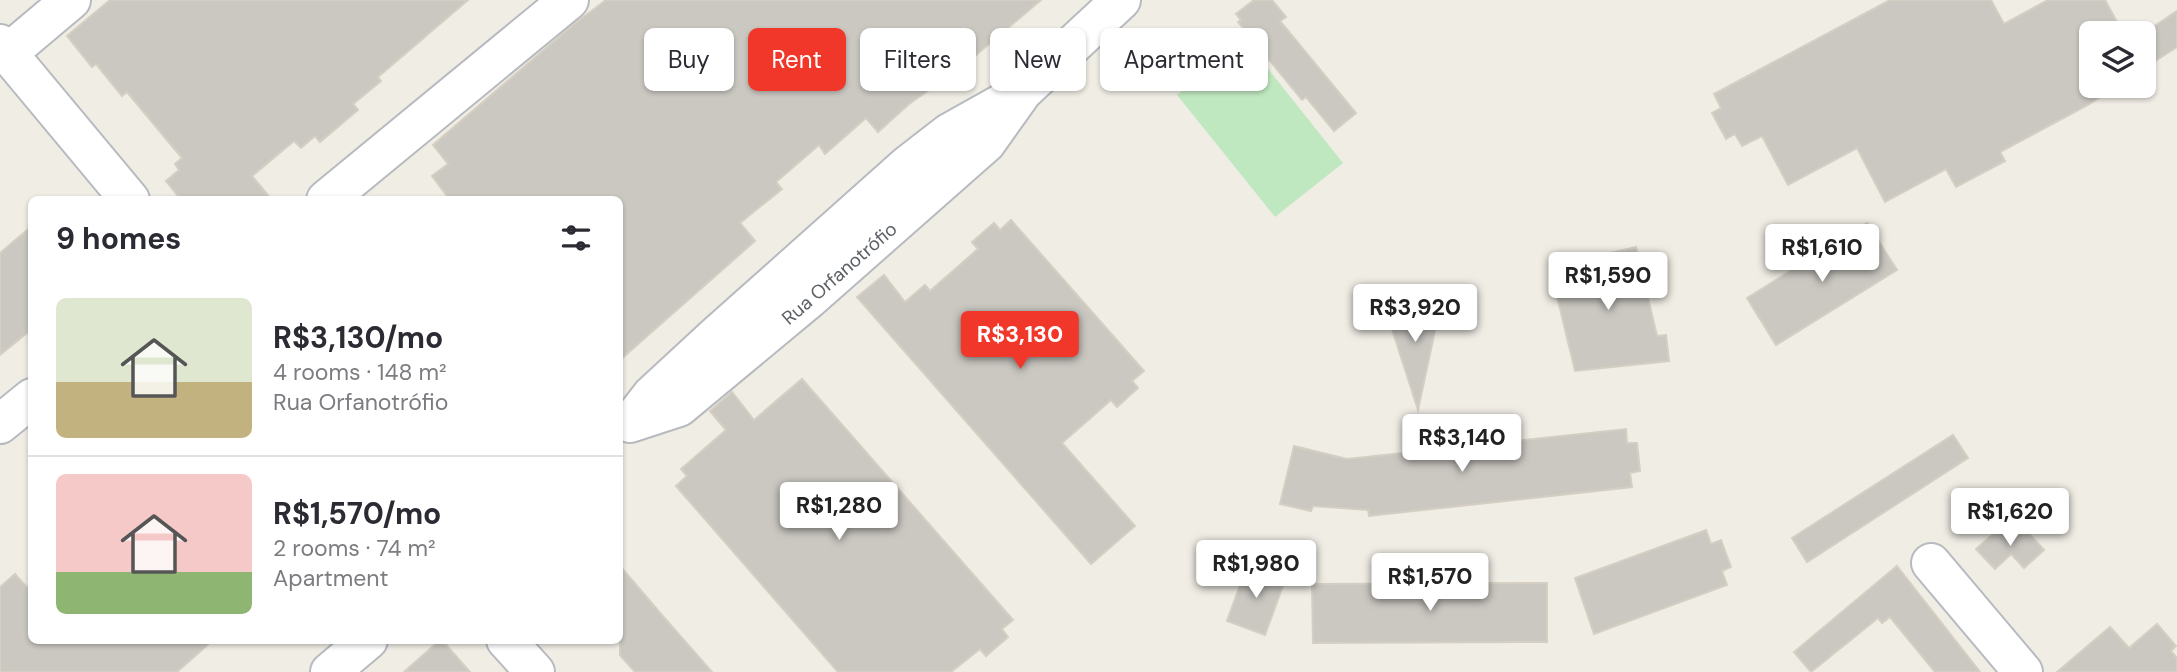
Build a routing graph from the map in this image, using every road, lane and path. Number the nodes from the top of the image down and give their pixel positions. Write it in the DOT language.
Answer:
graph roads {
  1 [pos="71,0"];
  2 [pos="569,0"];
  3 [pos="1121,0"];
  4 [pos="4,49"];
  5 [pos="127,196"];
  6 [pos="331,196"];
  7 [pos="28,400"];
  8 [pos="0,424"];
  9 [pos="625,428"];
  10 [pos="1931,563"];
  11 [pos="363,644"];
  12 [pos="510,644"];
  13 [pos="330,672"];
  14 [pos="535,672"];
  15 [pos="2022,672"];
  1 -- 4 [label="street"];
  2 -- 6 [label="street"];
  3 -- 9 [label="street, Rua Orfanotrófio"];
  4 -- 5 [label="street"];
  7 -- 8 [label="street"];
  10 -- 15 [label="street"];
  11 -- 13 [label="street"];
  12 -- 14 [label="street"];
}
